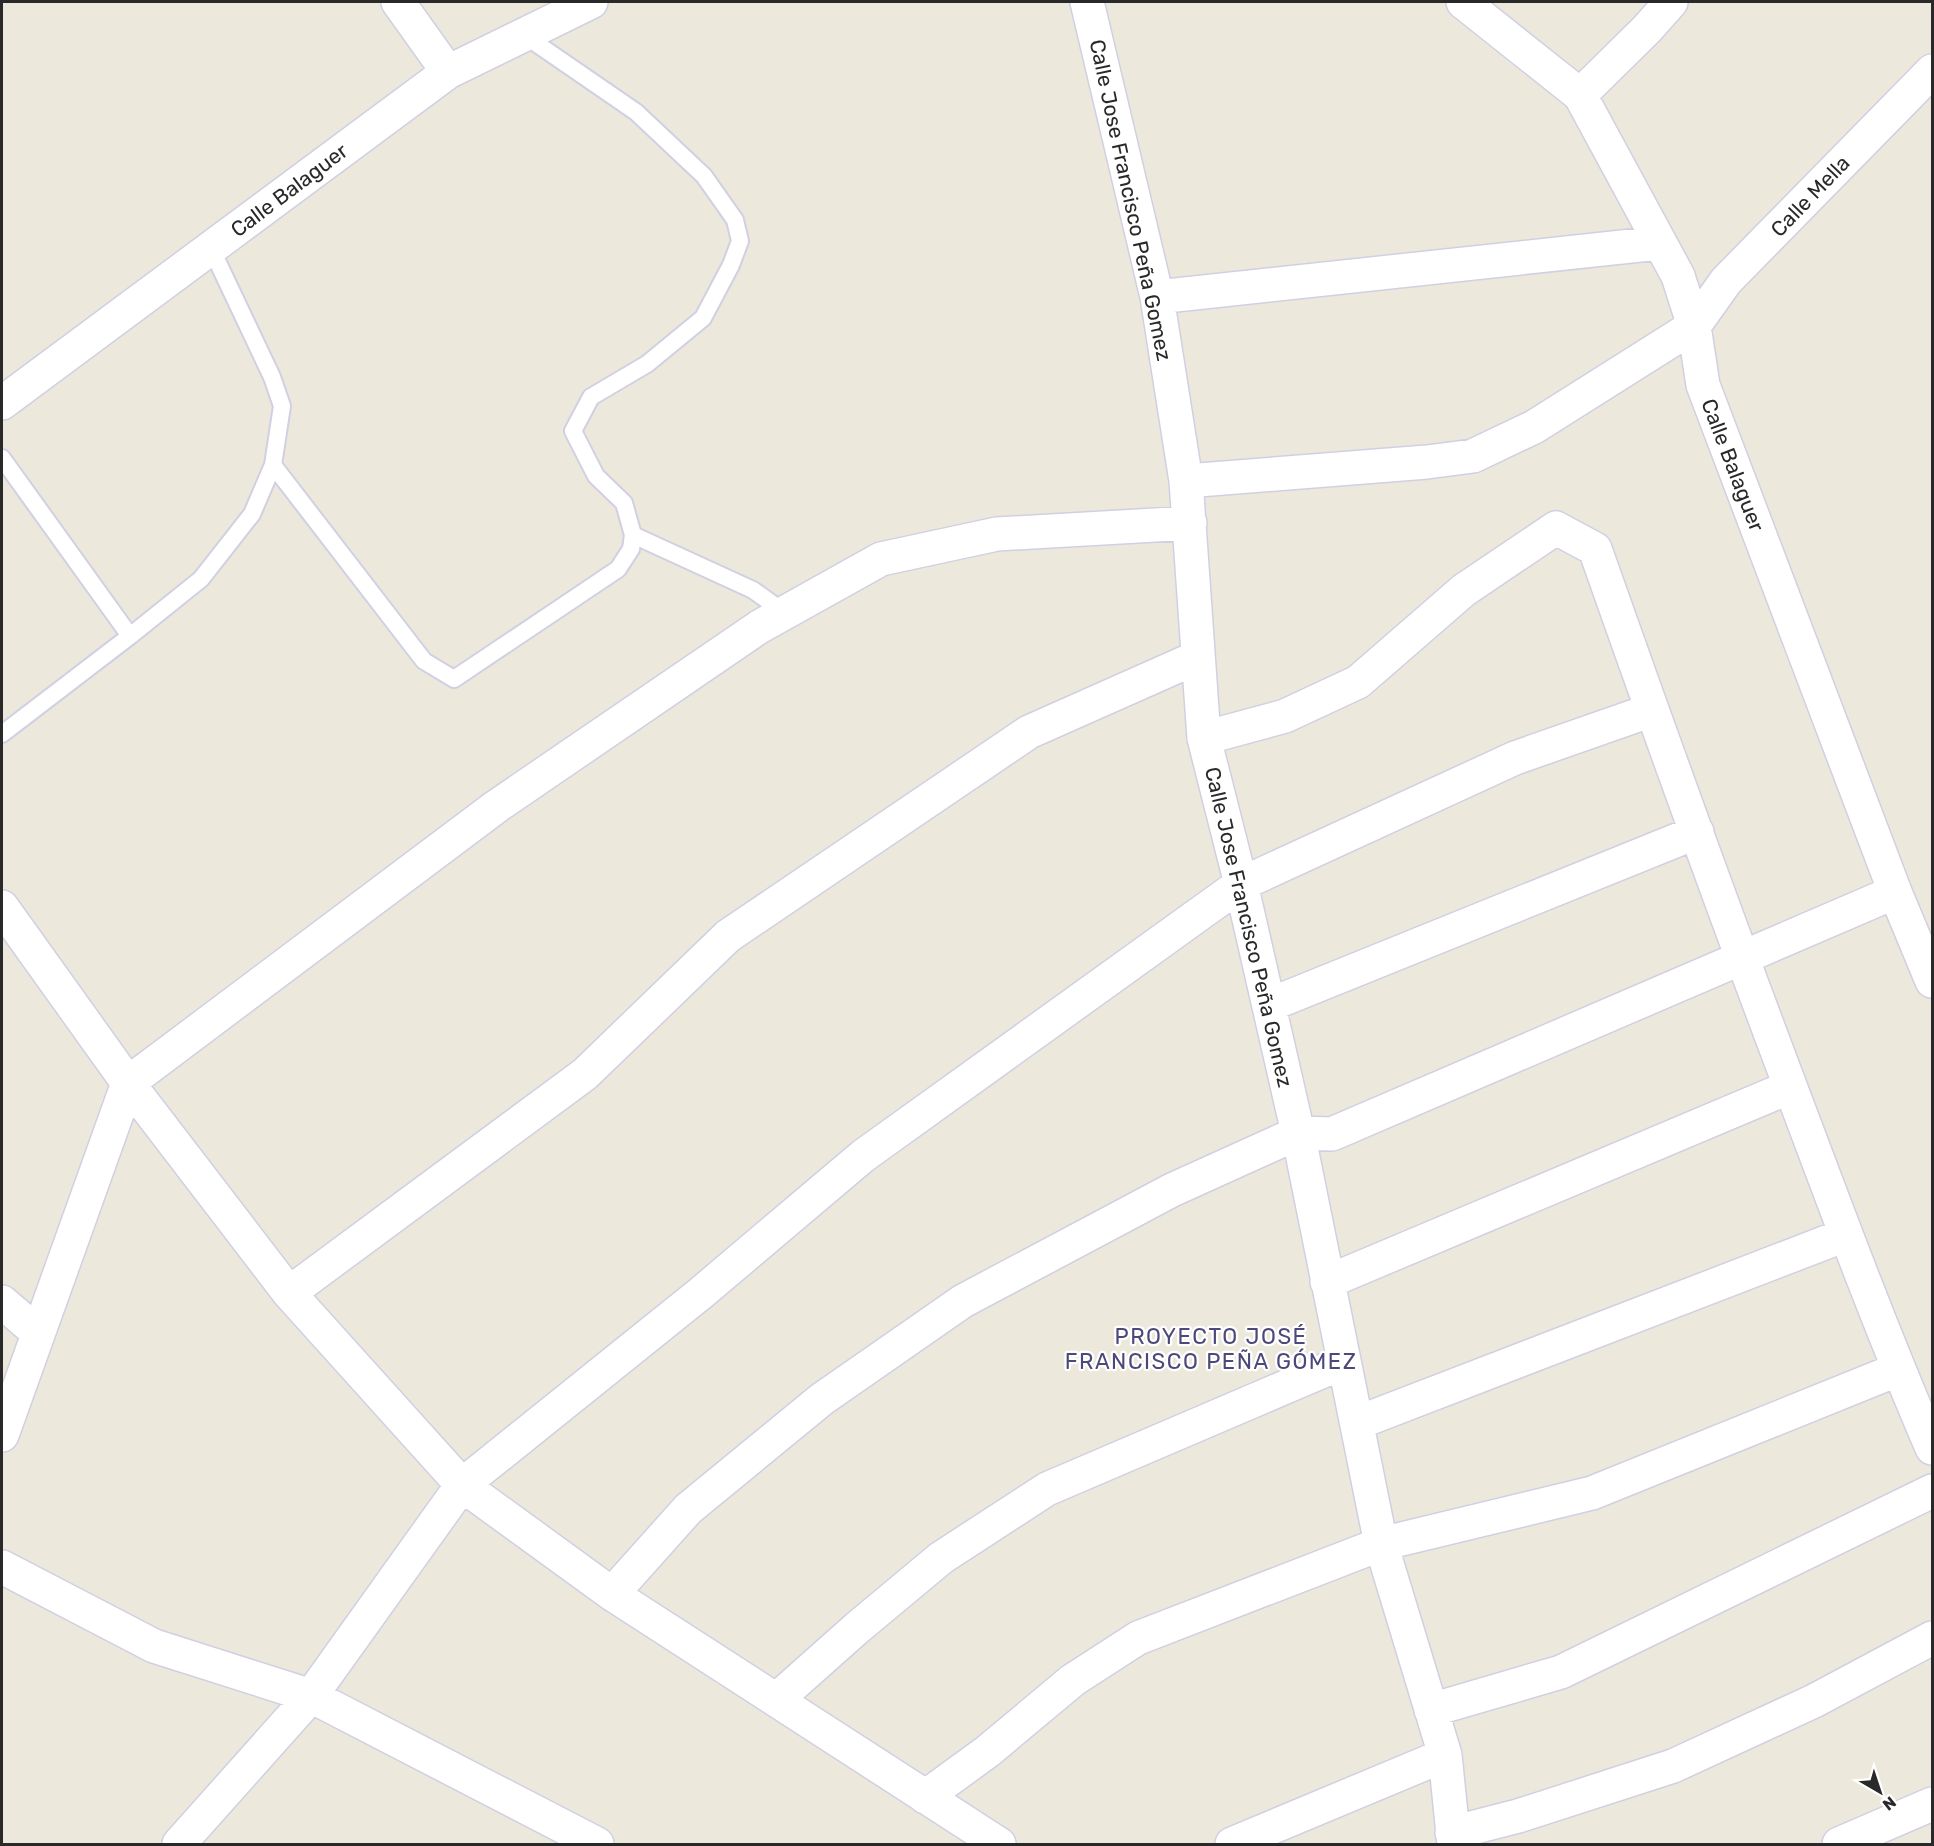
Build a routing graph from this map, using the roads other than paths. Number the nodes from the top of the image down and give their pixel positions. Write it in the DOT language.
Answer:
graph roads {
  1 [pos="398,2"];
  2 [pos="591,2"];
  3 [pos="1087,2"];
  4 [pos="1463,2"];
  5 [pos="1671,2"];
  6 [pos="524,35"];
  7 [pos="1932,71"];
  8 [pos="448,72"];
  9 [pos="1580,95"];
  10 [pos="1659,243"];
  11 [pos="212,248"];
  12 [pos="1157,297"];
  13 [pos="1694,326"];
  14 [pos="2,403"];
  15 [pos="2,458"];
  16 [pos="273,465"];
  17 [pos="1186,481"];
  18 [pos="1190,523"];
  19 [pos="633,535"];
  20 [pos="785,613"];
  21 [pos="130,636"];
  22 [pos="1198,657"];
  23 [pos="1652,710"];
  24 [pos="2,734"];
  25 [pos="1204,738"];
  26 [pos="1697,832"];
  27 [pos="1241,884"];
  28 [pos="1895,892"];
  29 [pos="2,907"];
  30 [pos="1741,956"];
  31 [pos="1932,981"];
  32 [pos="1269,1005"];
  33 [pos="128,1083"];
  34 [pos="1790,1087"];
  35 [pos="1298,1133"];
  36 [pos="1845,1235"];
  37 [pos="1327,1282"];
  38 [pos="290,1293"];
  39 [pos="2,1302"];
  40 [pos="37,1332"];
  41 [pos="1344,1362"];
  42 [pos="1899,1369"];
  43 [pos="1357,1423"];
  44 [pos="2,1436"];
  45 [pos="1932,1448"];
  46 [pos="462,1485"];
  47 [pos="1932,1491"];
  48 [pos="1381,1544"];
  49 [pos="2,1567"];
  50 [pos="612,1594"];
  51 [pos="1932,1638"];
  52 [pos="312,1696"];
  53 [pos="776,1701"];
  54 [pos="1431,1710"];
  55 [pos="1445,1755"];
  56 [pos="925,1797"];
  57 [pos="1932,1804"];
  58 [pos="1453,1839"];
  59 [pos="179,1845"];
  60 [pos="597,1845"];
  61 [pos="999,1845"];
  62 [pos="1232,1845"];
  63 [pos="1839,1845"];
  1 -- 8 [label="street"];
  2 -- 6 [label="street, Calle Balaguer"];
  3 -- 12 [label="street, Calle Jose Francisco Peña Gomez"];
  4 -- 9 [label="street, Calle Balaguer"];
  5 -- 9 [label="street"];
  6 -- 8 [label="street, Calle Balaguer"];
  6 -- 19 [label="lane"];
  7 -- 13 [label="street, Calle Mella"];
  8 -- 11 [label="street, Calle Balaguer"];
  9 -- 10 [label="street, Calle Balaguer"];
  10 -- 12 [label="street"];
  10 -- 13 [label="street, Calle Balaguer"];
  11 -- 14 [label="street, Calle Balaguer"];
  11 -- 16 [label="lane"];
  12 -- 17 [label="street, Calle Jose Francisco Peña Gomez"];
  13 -- 17 [label="street"];
  13 -- 28 [label="street, Calle Balaguer"];
  15 -- 21 [label="lane"];
  16 -- 19 [label="lane"];
  16 -- 21 [label="lane"];
  17 -- 18 [label="street, Calle Jose Francisco Peña Gomez"];
  18 -- 20 [label="street"];
  18 -- 22 [label="street, Calle Jose Francisco Peña Gomez"];
  19 -- 20 [label="lane"];
  20 -- 33 [label="street"];
  21 -- 24 [label="lane"];
  22 -- 25 [label="street, Calle Jose Francisco Peña Gomez"];
  22 -- 38 [label="street"];
  23 -- 25 [label="street"];
  23 -- 26 [label="street"];
  23 -- 27 [label="street"];
  25 -- 27 [label="street, Calle Jose Francisco Peña Gomez"];
  26 -- 30 [label="street"];
  26 -- 32 [label="street"];
  27 -- 32 [label="street, Calle Jose Francisco Peña Gomez"];
  27 -- 46 [label="street"];
  28 -- 30 [label="street"];
  28 -- 31 [label="street, Calle Balaguer"];
  29 -- 33 [label="street"];
  30 -- 34 [label="street"];
  30 -- 35 [label="street"];
  32 -- 35 [label="street, Calle Jose Francisco Peña Gomez"];
  33 -- 38 [label="street"];
  33 -- 40 [label="street"];
  34 -- 36 [label="street"];
  34 -- 37 [label="street"];
  35 -- 37 [label="street, Calle Jose Francisco Peña Gomez"];
  35 -- 50 [label="street"];
  36 -- 42 [label="street"];
  36 -- 43 [label="street"];
  37 -- 41 [label="street, Calle Jose Francisco Peña Gomez"];
  38 -- 46 [label="street"];
  39 -- 40 [label="street"];
  40 -- 44 [label="street"];
  41 -- 43 [label="street, Calle Jose Francisco Peña Gomez"];
  41 -- 53 [label="street"];
  42 -- 45 [label="street"];
  42 -- 48 [label="street"];
  43 -- 48 [label="street, Calle Jose Francisco Peña Gomez"];
  46 -- 50 [label="street"];
  46 -- 52 [label="street"];
  47 -- 54 [label="street"];
  48 -- 54 [label="street, Calle Jose Francisco Peña Gomez"];
  48 -- 56 [label="street"];
  49 -- 52 [label="street"];
  50 -- 53 [label="street"];
  51 -- 58 [label="street"];
  52 -- 59 [label="street"];
  52 -- 60 [label="street"];
  53 -- 56 [label="street"];
  54 -- 55 [label="street, Calle Jose Francisco Peña Gomez"];
  55 -- 58 [label="street, Calle Jose Francisco Peña Gomez"];
  55 -- 62 [label="street"];
  56 -- 61 [label="street"];
  57 -- 63 [label="street"];
}
